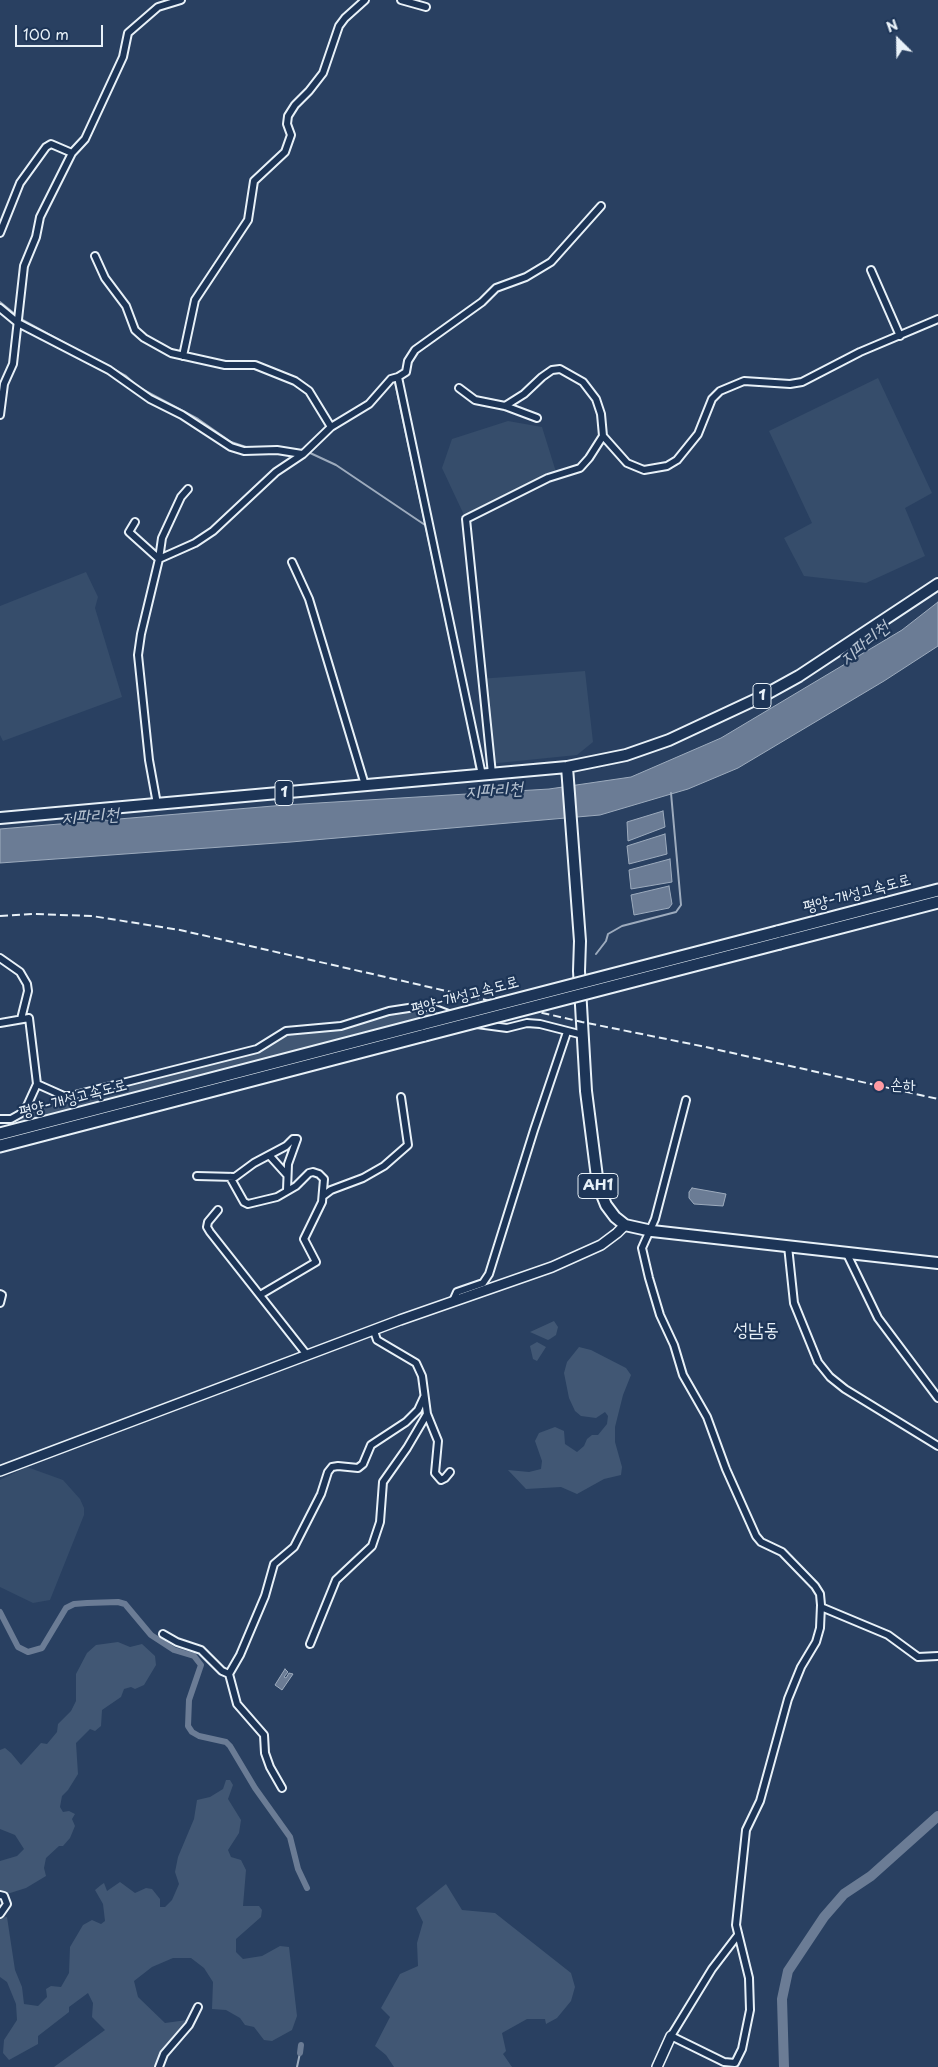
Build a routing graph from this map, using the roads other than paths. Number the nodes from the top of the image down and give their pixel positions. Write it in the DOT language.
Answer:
graph roads {
  1 [pos="181,0"];
  2 [pos="365,0"];
  3 [pos="402,0"];
  4 [pos="426,7"];
  5 [pos="72,153"];
  6 [pos="601,206"];
  7 [pos="0,233"];
  8 [pos="95,256"];
  9 [pos="871,270"];
  10 [pos="0,308"];
  11 [pos="938,319"];
  12 [pos="18,323"];
  13 [pos="900,336"];
  14 [pos="183,356"];
  15 [pos="398,377"];
  16 [pos="459,388"];
  17 [pos="505,406"];
  18 [pos="0,415"];
  19 [pos="537,418"];
  20 [pos="332,427"];
  21 [pos="603,436"];
  22 [pos="304,452"];
  23 [pos="188,489"];
  24 [pos="135,522"];
  25 [pos="159,559"];
  26 [pos="292,562"];
  27 [pos="938,584"];
  28 [pos="567,767"];
  29 [pos="487,774"];
  30 [pos="364,785"];
  31 [pos="157,804"];
  32 [pos="0,818"];
  33 [pos="938,890"];
  34 [pos="938,902"];
  35 [pos="778,937"];
  36 [pos="0,958"];
  37 [pos="21,1019"];
  38 [pos="0,1023"];
  39 [pos="423,1029"];
  40 [pos="567,1032"];
  41 [pos="583,1036"];
  42 [pos="37,1084"];
  43 [pos="401,1097"];
  44 [pos="686,1100"];
  45 [pos="0,1119"];
  46 [pos="0,1134"];
  47 [pos="0,1146"];
  48 [pos="269,1155"];
  49 [pos="287,1175"];
  50 [pos="197,1176"];
  51 [pos="230,1177"];
  52 [pos="287,1190"];
  53 [pos="324,1196"];
  54 [pos="218,1210"];
  55 [pos="625,1225"];
  56 [pos="652,1231"];
  57 [pos="788,1246"];
  58 [pos="847,1254"];
  59 [pos="938,1263"];
  60 [pos="0,1294"];
  61 [pos="260,1295"];
  62 [pos="453,1300"];
  63 [pos="0,1303"];
  64 [pos="374,1331"];
  65 [pos="307,1355"];
  66 [pos="424,1397"];
  67 [pos="938,1398"];
  68 [pos="427,1414"];
  69 [pos="938,1446"];
  70 [pos="0,1471"];
  71 [pos="450,1472"];
  72 [pos="821,1607"];
  73 [pos="163,1634"];
  74 [pos="310,1644"];
  75 [pos="938,1656"];
  76 [pos="229,1674"];
  77 [pos="282,1788"];
  78 [pos="0,1895"];
  79 [pos="0,1914"];
  80 [pos="738,1936"];
  81 [pos="198,2007"];
  82 [pos="671,2036"];
  83 [pos="159,2067"];
  84 [pos="657,2067"];
  1 -- 5 [label="street"];
  2 -- 14 [label="street"];
  3 -- 4 [label="street"];
  5 -- 7 [label="street"];
  5 -- 12 [label="street"];
  6 -- 15 [label="street"];
  8 -- 14 [label="street"];
  9 -- 13 [label="street"];
  10 -- 12 [label="street"];
  11 -- 13 [label="street"];
  12 -- 18 [label="street"];
  12 -- 22 [label="street"];
  13 -- 21 [label="street"];
  14 -- 20 [label="street"];
  15 -- 20 [label="street"];
  15 -- 29 [label="street"];
  16 -- 17 [label="street"];
  17 -- 19 [label="street"];
  17 -- 21 [label="street"];
  20 -- 22 [label="street"];
  21 -- 29 [label="street"];
  22 -- 25 [label="street"];
  23 -- 25 [label="street"];
  24 -- 25 [label="street"];
  25 -- 31 [label="street"];
  26 -- 30 [label="street"];
  27 -- 28 [label="main road, 1"];
  28 -- 29 [label="main road, 1"];
  28 -- 41 [label="main road, AH1"];
  29 -- 30 [label="main road, 1"];
  30 -- 31 [label="main road, 1"];
  31 -- 32 [label="main road, 1"];
  33 -- 35 [label="highway, 평양-개성고속도로"];
  34 -- 35 [label="highway, 평양-개성고속도로"];
  35 -- 39 [label="highway, 평양-개성고속도로, bridge"];
  36 -- 37 [label="street"];
  37 -- 38 [label="street"];
  37 -- 42 [label="street"];
  39 -- 46 [label="highway, 평양-개성고속도로"];
  39 -- 47 [label="highway, 평양-개성고속도로"];
  40 -- 41 [label="street"];
  40 -- 42 [label="street"];
  40 -- 62 [label="street"];
  41 -- 55 [label="main road, AH1"];
  42 -- 45 [label="street"];
  43 -- 53 [label="street"];
  44 -- 56 [label="street"];
  48 -- 49 [label="street"];
  48 -- 49 [label="street"];
  48 -- 51 [label="street"];
  49 -- 52 [label="street"];
  50 -- 51 [label="street"];
  51 -- 52 [label="street"];
  52 -- 53 [label="street"];
  53 -- 61 [label="street"];
  54 -- 61 [label="street"];
  55 -- 56 [label="main road"];
  55 -- 62 [label="street"];
  56 -- 57 [label="main road"];
  56 -- 72 [label="street"];
  57 -- 58 [label="main road"];
  57 -- 69 [label="street"];
  58 -- 59 [label="main road"];
  58 -- 67 [label="street"];
  60 -- 63 [label="street"];
  61 -- 65 [label="street"];
  62 -- 64 [label="street"];
  64 -- 65 [label="street"];
  64 -- 66 [label="street"];
  65 -- 70 [label="street"];
  66 -- 68 [label="street"];
  66 -- 76 [label="street"];
  68 -- 71 [label="street"];
  68 -- 74 [label="street"];
  72 -- 75 [label="street"];
  72 -- 80 [label="street"];
  73 -- 76 [label="street"];
  76 -- 77 [label="street"];
  78 -- 79 [label="street"];
  80 -- 82 [label="street"];
  80 -- 82 [label="street"];
  81 -- 83 [label="street"];
  82 -- 84 [label="street"];
}
